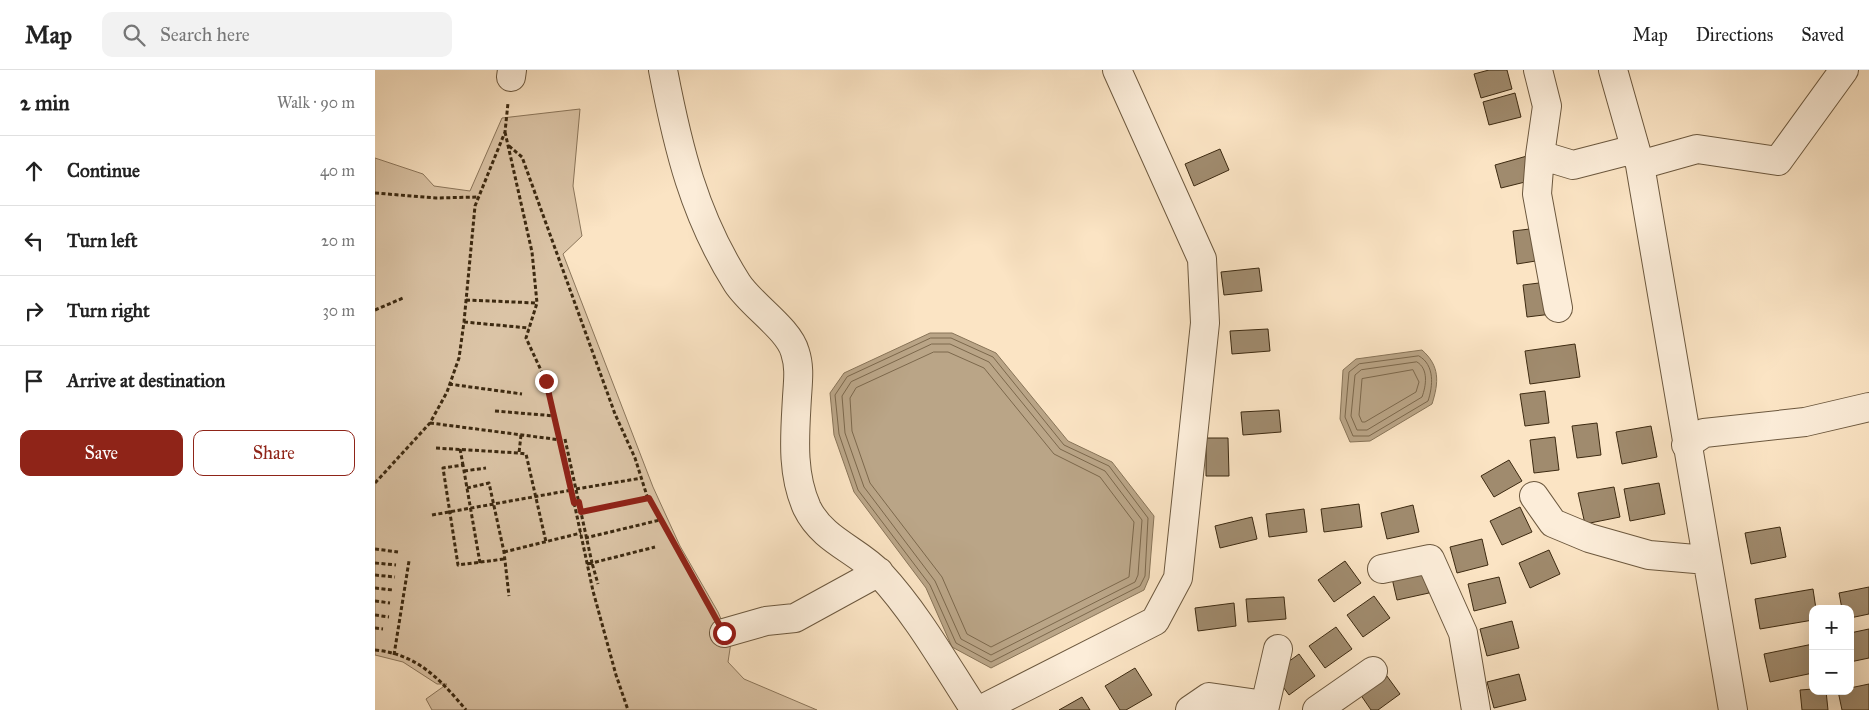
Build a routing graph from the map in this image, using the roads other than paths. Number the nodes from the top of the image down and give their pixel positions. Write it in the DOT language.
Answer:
graph roads {
  1 [pos="663,70"];
  2 [pos="1117,70"];
  3 [pos="1538,70"];
  4 [pos="1613,70"];
  5 [pos="1844,70"];
  6 [pos="1540,155"];
  7 [pos="1637,157"];
  8 [pos="1558,308"];
  9 [pos="1869,407"];
  10 [pos="1687,445"];
  11 [pos="1535,496"];
  12 [pos="1707,560"];
  13 [pos="1382,569"];
  14 [pos="879,572"];
  15 [pos="724,633"];
  16 [pos="1278,649"];
  17 [pos="1373,671"];
  18 [pos="1264,707"];
  19 [pos="975,710"];
  20 [pos="980,710"];
  21 [pos="1190,710"];
  22 [pos="1317,710"];
  23 [pos="1476,710"];
  24 [pos="1733,710"];
  1 -- 14 [label="street"];
  2 -- 20 [label="street"];
  3 -- 6 [label="street"];
  4 -- 7 [label="street"];
  5 -- 7 [label="street"];
  6 -- 7 [label="street"];
  6 -- 8 [label="street"];
  7 -- 10 [label="street"];
  9 -- 10 [label="street"];
  10 -- 12 [label="street"];
  11 -- 12 [label="street"];
  12 -- 24 [label="street"];
  13 -- 23 [label="street"];
  14 -- 15 [label="street"];
  14 -- 19 [label="street"];
  16 -- 18 [label="street"];
  17 -- 22 [label="street"];
  18 -- 21 [label="street"];
}
